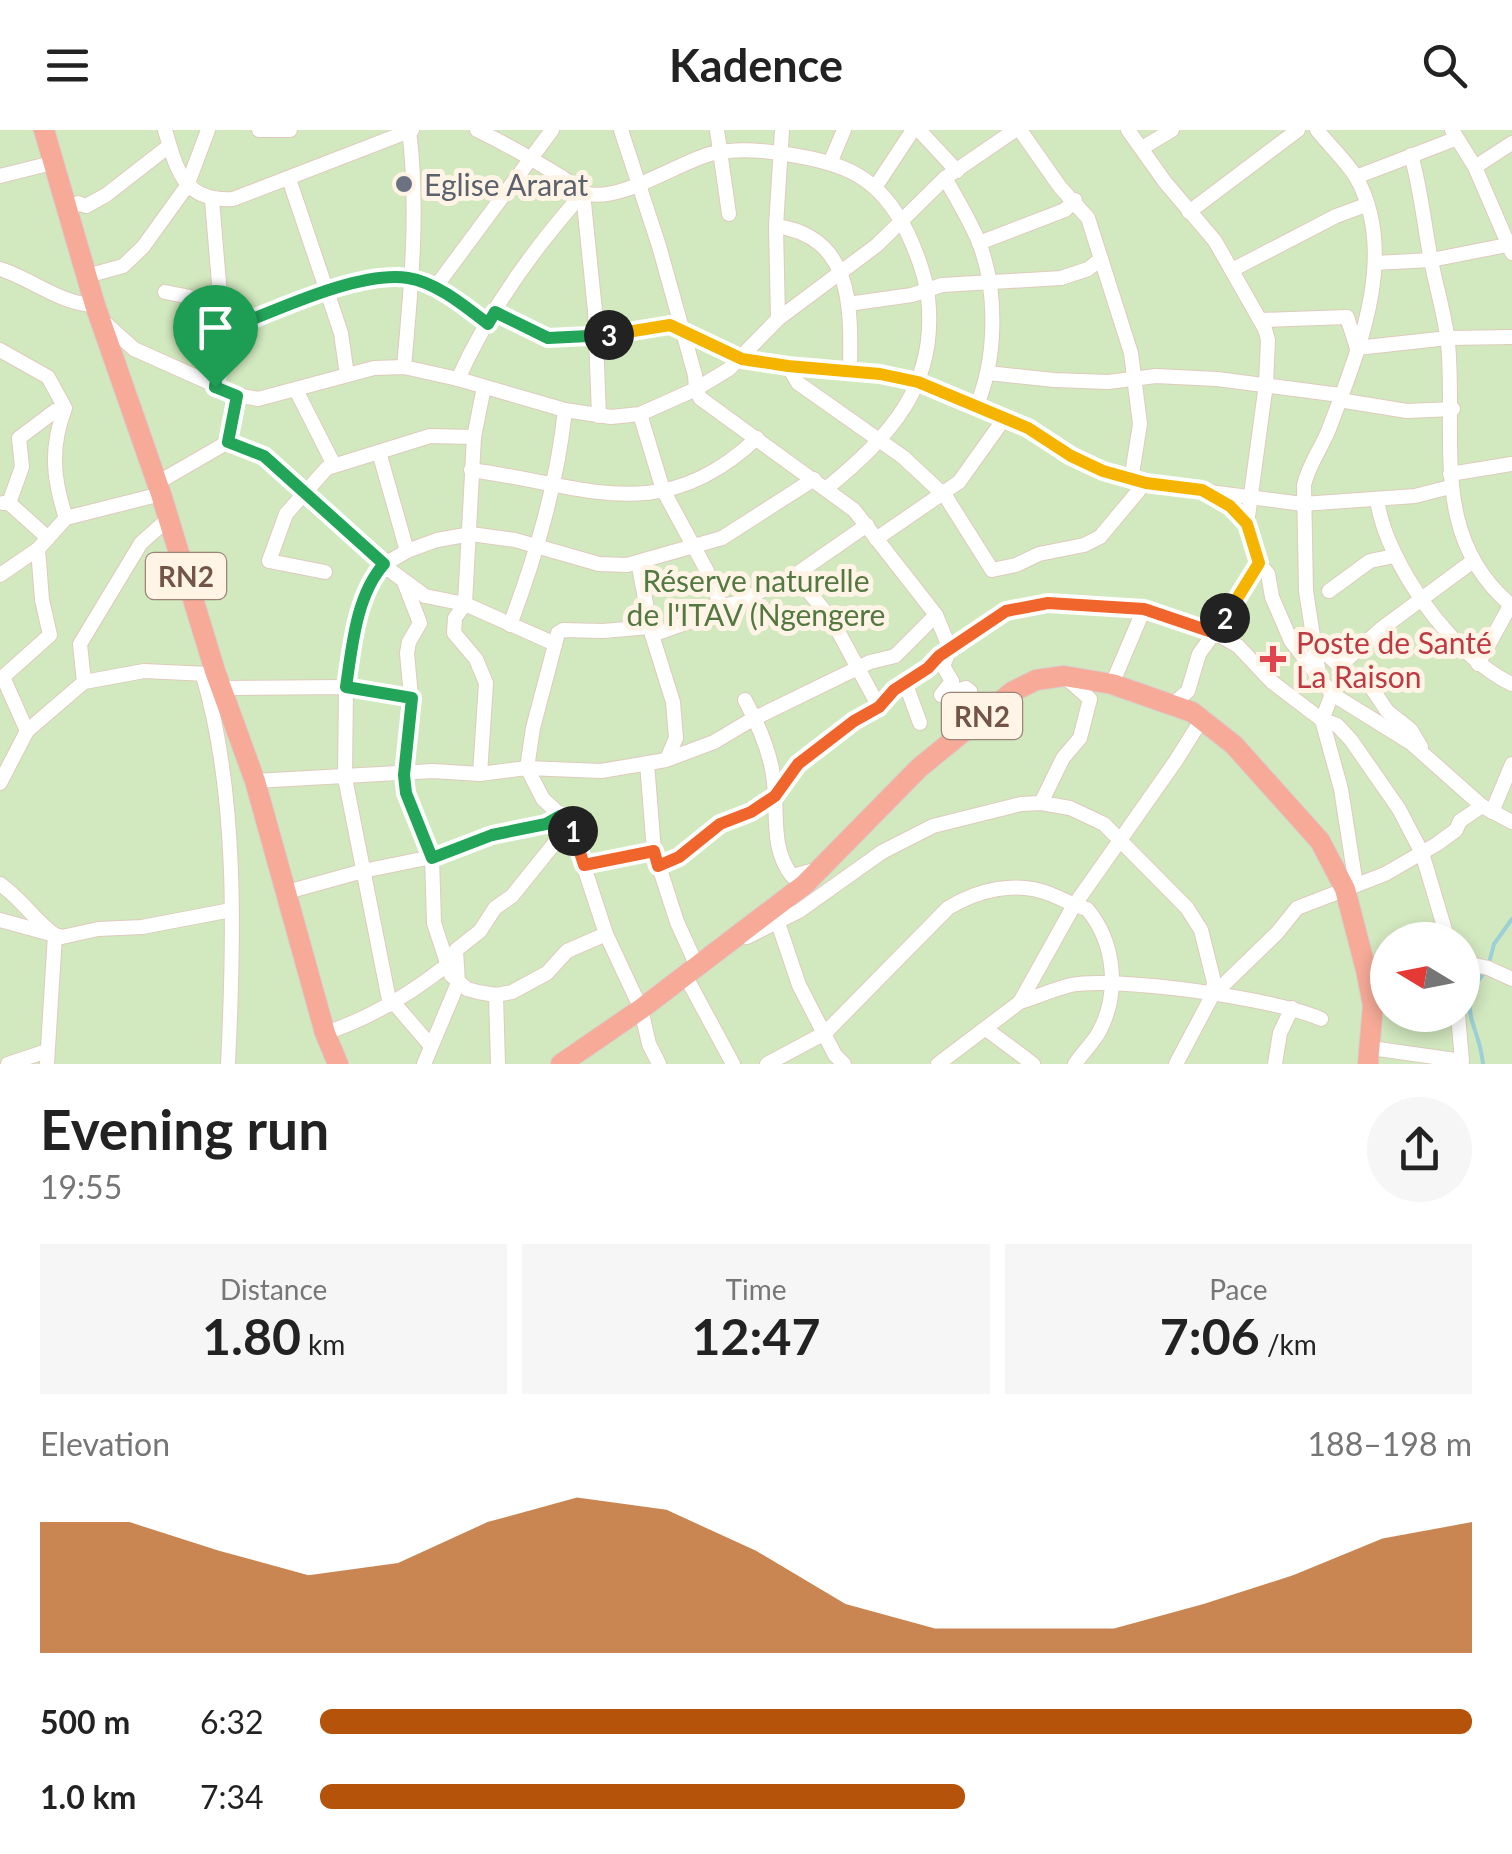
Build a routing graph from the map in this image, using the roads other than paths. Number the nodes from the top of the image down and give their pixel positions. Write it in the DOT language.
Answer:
graph roads {
  1 [pos="44,130"];
  2 [pos="165,130"];
  3 [pos="208,130"];
  4 [pos="259,130"];
  5 [pos="290,130"];
  6 [pos="410,130"];
  7 [pos="477,130"];
  8 [pos="552,130"];
  9 [pos="621,130"];
  10 [pos="717,130"];
  11 [pos="782,130"];
  12 [pos="844,130"];
  13 [pos="916,130"];
  14 [pos="1018,130"];
  15 [pos="1128,130"];
  16 [pos="1172,130"];
  17 [pos="1298,130"];
  18 [pos="1317,130"];
  19 [pos="1454,134"];
  20 [pos="1512,143"];
  21 [pos="170,146"];
  22 [pos="1142,148"];
  23 [pos="720,152"];
  24 [pos="780,153"];
  25 [pos="1411,155"];
  26 [pos="530,160"];
  27 [pos="56,162"];
  28 [pos="830,163"];
  29 [pos="1475,167"];
  30 [pos="951,175"];
  31 [pos="0,176"];
  32 [pos="1356,178"];
  33 [pos="289,179"];
  34 [pos="638,184"];
  35 [pos="187,186"];
  36 [pos="876,186"];
  37 [pos="583,192"];
  38 [pos="212,200"];
  39 [pos="1075,200"];
  40 [pos="1366,205"];
  41 [pos="68,212"];
  42 [pos="1189,212"];
  43 [pos="729,214"];
  44 [pos="900,219"];
  45 [pos="776,226"];
  46 [pos="979,244"];
  47 [pos="1509,249"];
  48 [pos="1100,259"];
  49 [pos="1431,260"];
  50 [pos="1375,263"];
  51 [pos="0,269"];
  52 [pos="1232,270"];
  53 [pos="842,272"];
  54 [pos="87,276"];
  55 [pos="412,278"];
  56 [pos="988,282"];
  57 [pos="434,289"];
  58 [pos="927,290"];
  59 [pos="328,291"];
  60 [pos="164,292"];
  61 [pos="220,303"];
  62 [pos="848,304"];
  63 [pos="99,312"];
  64 [pos="1367,316"];
  65 [pos="1347,317"];
  66 [pos="492,318"];
  67 [pos="778,319"];
  68 [pos="1260,320"];
  69 [pos="223,331"];
  70 [pos="684,334"];
  71 [pos="596,337"];
  72 [pos="1448,338"];
  73 [pos="1512,338"];
  74 [pos="1357,348"];
  75 [pos="0,350"];
  76 [pos="742,359"];
  77 [pos="788,366"];
  78 [pos="404,367"];
  79 [pos="850,371"];
  80 [pos="988,373"];
  81 [pos="347,374"];
  82 [pos="1134,378"];
  83 [pos="458,379"];
  84 [pos="918,382"];
  85 [pos="1266,384"];
  86 [pos="215,387"];
  87 [pos="484,387"];
  88 [pos="696,389"];
  89 [pos="296,390"];
  90 [pos="237,396"];
  91 [pos="1339,397"];
  92 [pos="976,407"];
  93 [pos="1452,409"];
  94 [pos="565,410"];
  95 [pos="63,414"];
  96 [pos="640,414"];
  97 [pos="599,416"];
  98 [pos="1004,419"];
  99 [pos="474,438"];
  100 [pos="758,438"];
  101 [pos="878,440"];
  102 [pos="228,442"];
  103 [pos="379,452"];
  104 [pos="1512,464"];
  105 [pos="334,465"];
  106 [pos="471,470"];
  107 [pos="1450,481"];
  108 [pos="1138,482"];
  109 [pos="820,484"];
  110 [pos="553,486"];
  111 [pos="159,488"];
  112 [pos="304,490"];
  113 [pos="663,490"];
  114 [pos="1202,490"];
  115 [pos="941,493"];
  116 [pos="1249,498"];
  117 [pos="1377,499"];
  118 [pos="4,503"];
  119 [pos="1303,504"];
  120 [pos="66,518"];
  121 [pos="168,519"];
  122 [pos="1247,524"];
  123 [pos="867,526"];
  124 [pos="471,534"];
  125 [pos="876,539"];
  126 [pos="43,544"];
  127 [pos="690,545"];
  128 [pos="539,546"];
  129 [pos="407,551"];
  130 [pos="1394,556"];
  131 [pos="638,562"];
  132 [pos="1473,562"];
  133 [pos="1259,563"];
  134 [pos="384,564"];
  135 [pos="325,572"];
  136 [pos="0,575"];
  137 [pos="795,575"];
  138 [pos="404,582"];
  139 [pos="1329,591"];
  140 [pos="1424,600"];
  141 [pos="465,604"];
  142 [pos="721,606"];
  143 [pos="1511,606"];
  144 [pos="1144,609"];
  145 [pos="936,615"];
  146 [pos="510,625"];
  147 [pos="651,631"];
  148 [pos="1215,633"];
  149 [pos="1314,642"];
  150 [pos="555,644"];
  151 [pos="950,650"];
  152 [pos="1343,663"];
  153 [pos="1478,664"];
  154 [pos="858,668"];
  155 [pos="1064,676"];
  156 [pos="213,678"];
  157 [pos="1319,679"];
  158 [pos="84,682"];
  159 [pos="905,682"];
  160 [pos="1112,684"];
  161 [pos="1512,684"];
  162 [pos="346,687"];
  163 [pos="1332,694"];
  164 [pos="412,698"];
  165 [pos="745,700"];
  166 [pos="1173,704"];
  167 [pos="879,707"];
  168 [pos="755,718"];
  169 [pos="1202,718"];
  170 [pos="1322,720"];
  171 [pos="920,723"];
  172 [pos="26,732"];
  173 [pos="951,742"];
  174 [pos="1428,758"];
  175 [pos="666,760"];
  176 [pos="647,764"];
  177 [pos="1512,764"];
  178 [pos="527,768"];
  179 [pos="480,774"];
  180 [pos="404,775"];
  181 [pos="345,778"];
  182 [pos="255,781"];
  183 [pos="0,783"];
  184 [pos="775,796"];
  185 [pos="1041,803"];
  186 [pos="1487,809"];
  187 [pos="565,820"];
  188 [pos="1512,822"];
  189 [pos="1120,842"];
  190 [pos="1422,853"];
  191 [pos="432,858"];
  192 [pos="656,858"];
  193 [pos="584,865"];
  194 [pos="820,868"];
  195 [pos="363,871"];
  196 [pos="0,884"];
  197 [pos="1350,887"];
  198 [pos="286,892"];
  199 [pos="22,902"];
  200 [pos="1073,907"];
  201 [pos="231,910"];
  202 [pos="1,920"];
  203 [pos="1443,922"];
  204 [pos="778,923"];
  205 [pos="606,934"];
  206 [pos="55,936"];
  207 [pos="1370,948"];
  208 [pos="720,949"];
  209 [pos="447,965"];
  210 [pos="1480,966"];
  211 [pos="691,971"];
  212 [pos="1512,979"];
  213 [pos="458,983"];
  214 [pos="1112,985"];
  215 [pos="496,995"];
  216 [pos="1212,996"];
  217 [pos="1020,1002"];
  218 [pos="392,1004"];
  219 [pos="1292,1008"];
  220 [pos="640,1009"];
  221 [pos="1321,1019"];
  222 [pos="986,1030"];
  223 [pos="1459,1032"];
  224 [pos="324,1033"];
  225 [pos="825,1033"];
  226 [pos="431,1046"];
  227 [pos="1370,1056"];
  228 [pos="47,1058"];
  229 [pos="571,1061"];
  230 [pos="8,1064"];
  231 [pos="228,1064"];
  232 [pos="337,1064"];
  233 [pos="424,1064"];
  234 [pos="498,1064"];
  235 [pos="659,1064"];
  236 [pos="733,1064"];
  237 [pos="767,1064"];
  238 [pos="844,1064"];
  239 [pos="938,1064"];
  240 [pos="1033,1064"];
  241 [pos="1075,1064"];
  242 [pos="1176,1064"];
  243 [pos="1275,1064"];
  1 -- 27 [label="highway, RN2"];
  2 -- 21 [label="street"];
  3 -- 35 [label="street"];
  4 -- 5 [label="street"];
  6 -- 33 [label="street"];
  6 -- 55 [label="street"];
  7 -- 26 [label="street"];
  8 -- 26 [label="street"];
  9 -- 34 [label="street"];
  10 -- 23 [label="street"];
  11 -- 24 [label="street"];
  12 -- 28 [label="street"];
  13 -- 30 [label="street"];
  13 -- 36 [label="street"];
  14 -- 30 [label="street"];
  14 -- 39 [label="street"];
  15 -- 22 [label="street"];
  16 -- 22 [label="street"];
  17 -- 42 [label="street"];
  18 -- 32 [label="street"];
  19 -- 25 [label="street"];
  19 -- 29 [label="street"];
  20 -- 29 [label="street"];
  21 -- 35 [label="street"];
  21 -- 41 [label="street"];
  22 -- 42 [label="street"];
  23 -- 24 [label="street"];
  23 -- 34 [label="street"];
  23 -- 43 [label="street"];
  24 -- 28 [label="street"];
  24 -- 45 [label="street"];
  25 -- 32 [label="street"];
  25 -- 49 [label="street"];
  26 -- 37 [label="street"];
  26 -- 57 [label="street"];
  27 -- 31 [label="street"];
  27 -- 41 [label="highway, RN2"];
  28 -- 36 [label="street"];
  29 -- 47 [label="street"];
  30 -- 44 [label="street"];
  30 -- 46 [label="street"];
  32 -- 40 [label="street"];
  33 -- 38 [label="street"];
  33 -- 59 [label="street"];
  34 -- 37 [label="street"];
  34 -- 70 [label="street"];
  35 -- 38 [label="street"];
  35 -- 54 [label="street"];
  36 -- 44 [label="street"];
  37 -- 66 [label="street"];
  37 -- 71 [label="street"];
  38 -- 61 [label="street"];
  39 -- 46 [label="street"];
  39 -- 48 [label="street"];
  40 -- 50 [label="street"];
  40 -- 52 [label="street"];
  41 -- 54 [label="highway, RN2"];
  42 -- 52 [label="street"];
  44 -- 53 [label="street"];
  44 -- 58 [label="street"];
  45 -- 53 [label="street"];
  45 -- 67 [label="street"];
  46 -- 56 [label="street"];
  47 -- 49 [label="street"];
  48 -- 56 [label="street"];
  48 -- 82 [label="street"];
  49 -- 50 [label="street"];
  49 -- 72 [label="street"];
  50 -- 64 [label="street"];
  51 -- 63 [label="street"];
  52 -- 68 [label="street"];
  53 -- 62 [label="street"];
  53 -- 67 [label="street"];
  54 -- 63 [label="highway, RN2"];
  55 -- 57 [label="street"];
  55 -- 59 [label="street"];
  55 -- 78 [label="street"];
  56 -- 58 [label="street"];
  56 -- 80 [label="street"];
  57 -- 66 [label="street"];
  58 -- 62 [label="street"];
  58 -- 84 [label="street"];
  59 -- 69 [label="street"];
  59 -- 81 [label="street"];
  60 -- 61 [label="street"];
  61 -- 69 [label="street"];
  62 -- 79 [label="street"];
  63 -- 86 [label="street"];
  63 -- 111 [label="highway, RN2"];
  64 -- 65 [label="street"];
  64 -- 74 [label="street"];
  65 -- 68 [label="street"];
  65 -- 74 [label="street"];
  66 -- 71 [label="street"];
  66 -- 83 [label="street"];
  67 -- 76 [label="street"];
  68 -- 85 [label="street"];
  69 -- 86 [label="street"];
  70 -- 71 [label="street"];
  70 -- 76 [label="street"];
  70 -- 88 [label="street"];
  71 -- 97 [label="street"];
  72 -- 73 [label="street"];
  72 -- 74 [label="street"];
  72 -- 93 [label="street"];
  74 -- 91 [label="street"];
  75 -- 95 [label="street"];
  76 -- 77 [label="street"];
  76 -- 88 [label="street"];
  77 -- 79 [label="street"];
  77 -- 101 [label="street"];
  78 -- 81 [label="street"];
  78 -- 83 [label="street"];
  79 -- 84 [label="street"];
  80 -- 82 [label="street"];
  80 -- 92 [label="street"];
  81 -- 89 [label="street"];
  82 -- 85 [label="street"];
  82 -- 108 [label="street"];
  83 -- 87 [label="street"];
  84 -- 92 [label="street"];
  84 -- 101 [label="street"];
  85 -- 91 [label="street"];
  85 -- 116 [label="street"];
  86 -- 90 [label="street"];
  87 -- 94 [label="street"];
  87 -- 99 [label="street"];
  88 -- 96 [label="street"];
  88 -- 100 [label="street"];
  89 -- 90 [label="street"];
  89 -- 105 [label="street"];
  90 -- 102 [label="street"];
  91 -- 93 [label="street"];
  91 -- 119 [label="street"];
  92 -- 98 [label="street"];
  93 -- 107 [label="street"];
  94 -- 97 [label="street"];
  94 -- 110 [label="street"];
  95 -- 118 [label="street"];
  95 -- 120 [label="street"];
  96 -- 97 [label="street"];
  96 -- 113 [label="street"];
  98 -- 108 [label="street"];
  98 -- 115 [label="street"];
  99 -- 103 [label="street"];
  99 -- 106 [label="street"];
  100 -- 109 [label="street"];
  100 -- 113 [label="street"];
  101 -- 109 [label="street"];
  101 -- 115 [label="street"];
  102 -- 111 [label="street"];
  102 -- 112 [label="street"];
  103 -- 105 [label="street"];
  103 -- 129 [label="street"];
  104 -- 107 [label="street"];
  105 -- 112 [label="street"];
  106 -- 110 [label="street"];
  106 -- 124 [label="street"];
  107 -- 117 [label="street"];
  107 -- 132 [label="street"];
  108 -- 114 [label="street"];
  108 -- 115 [label="street"];
  109 -- 123 [label="street"];
  109 -- 127 [label="street"];
  110 -- 113 [label="street"];
  110 -- 128 [label="street"];
  111 -- 120 [label="street"];
  111 -- 121 [label="highway, RN2"];
  112 -- 134 [label="street"];
  112 -- 135 [label="street"];
  113 -- 127 [label="street"];
  114 -- 116 [label="street"];
  114 -- 122 [label="street"];
  115 -- 125 [label="street"];
  116 -- 119 [label="street"];
  116 -- 122 [label="street"];
  117 -- 119 [label="street"];
  117 -- 130 [label="street"];
  118 -- 126 [label="street"];
  119 -- 149 [label="street"];
  120 -- 126 [label="street"];
  121 -- 156 [label="highway, RN2"];
  121 -- 158 [label="street"];
  122 -- 133 [label="street"];
  123 -- 125 [label="street"];
  123 -- 137 [label="street"];
  124 -- 128 [label="street"];
  124 -- 129 [label="street"];
  124 -- 141 [label="street"];
  125 -- 145 [label="street"];
  126 -- 136 [label="street"];
  126 -- 172 [label="street"];
  127 -- 131 [label="street"];
  127 -- 142 [label="street"];
  128 -- 131 [label="street"];
  128 -- 146 [label="street"];
  129 -- 134 [label="street"];
  130 -- 139 [label="street"];
  130 -- 140 [label="street"];
  131 -- 147 [label="street"];
  132 -- 140 [label="street"];
  132 -- 143 [label="street"];
  133 -- 148 [label="street"];
  133 -- 157 [label="street"];
  134 -- 138 [label="street"];
  134 -- 162 [label="street"];
  137 -- 142 [label="street"];
  137 -- 154 [label="street"];
  138 -- 141 [label="street"];
  138 -- 164 [label="street"];
  140 -- 152 [label="street"];
  140 -- 153 [label="street"];
  141 -- 146 [label="street"];
  141 -- 179 [label="street"];
  142 -- 147 [label="street"];
  143 -- 153 [label="street"];
  144 -- 148 [label="street"];
  144 -- 151 [label="street"];
  144 -- 160 [label="street"];
  145 -- 151 [label="street"];
  145 -- 154 [label="street"];
  146 -- 150 [label="street"];
  147 -- 150 [label="street"];
  147 -- 175 [label="street"];
  148 -- 166 [label="street"];
  148 -- 170 [label="street"];
  149 -- 152 [label="street"];
  149 -- 157 [label="street"];
  150 -- 178 [label="street"];
  151 -- 159 [label="street"];
  151 -- 173 [label="street"];
  152 -- 174 [label="street"];
  153 -- 161 [label="street"];
  154 -- 167 [label="street"];
  154 -- 168 [label="street"];
  155 -- 160 [label="highway, RN2"];
  155 -- 173 [label="highway, RN2"];
  155 -- 185 [label="street"];
  156 -- 158 [label="street"];
  156 -- 162 [label="street"];
  156 -- 182 [label="highway, RN2"];
  156 -- 201 [label="street"];
  157 -- 163 [label="street"];
  158 -- 172 [label="street"];
  159 -- 167 [label="street"];
  159 -- 171 [label="street"];
  160 -- 166 [label="highway, RN2"];
  162 -- 164 [label="street"];
  162 -- 181 [label="street"];
  163 -- 170 [label="street"];
  163 -- 174 [label="street"];
  164 -- 180 [label="street"];
  165 -- 168 [label="street"];
  166 -- 169 [label="highway, RN2"];
  167 -- 184 [label="street"];
  168 -- 175 [label="street"];
  168 -- 184 [label="street"];
  169 -- 189 [label="street"];
  169 -- 197 [label="highway, RN2"];
  170 -- 190 [label="street"];
  170 -- 197 [label="street"];
  172 -- 183 [label="street"];
  173 -- 194 [label="highway, RN2"];
  174 -- 186 [label="street"];
  175 -- 176 [label="street"];
  176 -- 178 [label="street"];
  176 -- 192 [label="street"];
  177 -- 186 [label="street"];
  178 -- 179 [label="street"];
  178 -- 187 [label="street"];
  179 -- 180 [label="street"];
  180 -- 181 [label="street"];
  180 -- 191 [label="street"];
  181 -- 182 [label="street"];
  181 -- 195 [label="street"];
  182 -- 198 [label="highway, RN2"];
  184 -- 192 [label="street"];
  184 -- 194 [label="street"];
  185 -- 189 [label="street"];
  185 -- 204 [label="street"];
  186 -- 188 [label="street"];
  186 -- 190 [label="street"];
  187 -- 191 [label="street"];
  187 -- 193 [label="street"];
  187 -- 213 [label="street"];
  189 -- 200 [label="street"];
  189 -- 216 [label="street"];
  190 -- 197 [label="street"];
  190 -- 203 [label="street"];
  191 -- 195 [label="street"];
  191 -- 209 [label="street"];
  192 -- 193 [label="street"];
  192 -- 211 [label="street"];
  193 -- 205 [label="street"];
  194 -- 208 [label="highway, RN2"];
  195 -- 198 [label="street"];
  195 -- 218 [label="street"];
  196 -- 199 [label="street"];
  197 -- 207 [label="highway, RN2"];
  197 -- 216 [label="street"];
  198 -- 224 [label="highway, RN2"];
  199 -- 202 [label="street"];
  199 -- 206 [label="street"];
  200 -- 214 [label="street"];
  200 -- 217 [label="street"];
  200 -- 225 [label="street"];
  201 -- 206 [label="street"];
  201 -- 231 [label="street"];
  202 -- 206 [label="street"];
  204 -- 208 [label="street"];
  204 -- 225 [label="street"];
  205 -- 215 [label="street"];
  205 -- 220 [label="street"];
  206 -- 228 [label="street"];
  208 -- 211 [label="highway, RN2"];
  209 -- 213 [label="street"];
  209 -- 218 [label="street"];
  210 -- 212 [label="street"];
  211 -- 220 [label="highway, RN2"];
  211 -- 236 [label="street"];
  213 -- 215 [label="street"];
  213 -- 226 [label="street"];
  214 -- 216 [label="street"];
  214 -- 217 [label="street"];
  214 -- 241 [label="street"];
  215 -- 234 [label="street"];
  216 -- 219 [label="street"];
  216 -- 242 [label="street"];
  217 -- 222 [label="street"];
  218 -- 224 [label="street"];
  218 -- 226 [label="street"];
  219 -- 221 [label="street"];
  219 -- 243 [label="street"];
  220 -- 229 [label="highway, RN2"];
  220 -- 235 [label="street"];
  222 -- 239 [label="street"];
  222 -- 240 [label="street"];
  223 -- 227 [label="street"];
  224 -- 232 [label="highway, RN2"];
  225 -- 237 [label="street"];
  225 -- 238 [label="street"];
  226 -- 233 [label="street"];
  228 -- 230 [label="street"];
}
